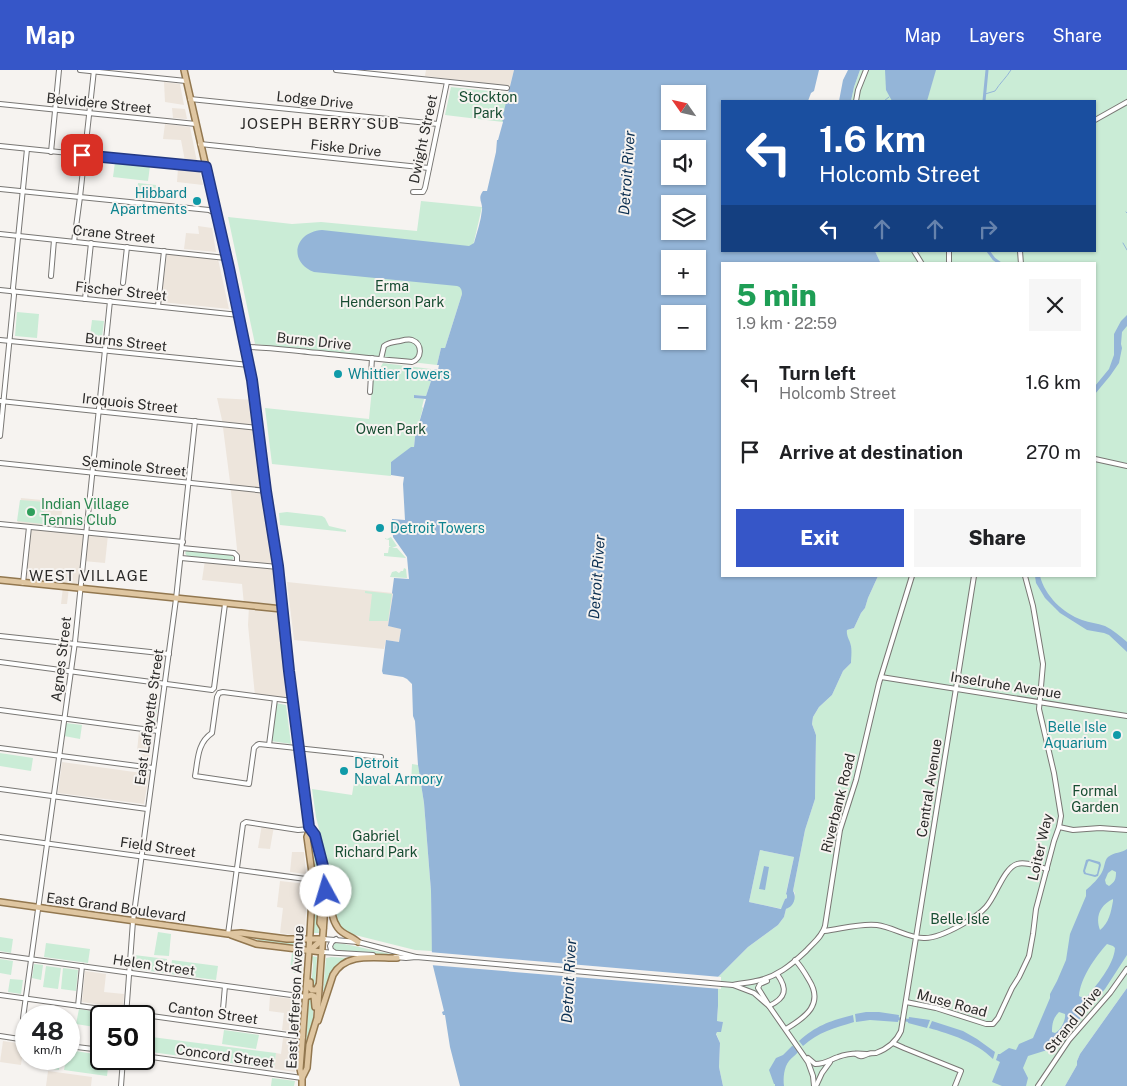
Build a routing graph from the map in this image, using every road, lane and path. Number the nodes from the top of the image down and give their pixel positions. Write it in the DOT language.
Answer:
graph roads {
  1 [pos="59,70"];
  2 [pos="80,70"];
  3 [pos="184,70"];
  4 [pos="336,70"];
  5 [pos="866,70"];
  6 [pos="94,71"];
  7 [pos="186,81"];
  8 [pos="447,82"];
  9 [pos="507,88"];
  10 [pos="190,99"];
  11 [pos="856,100"];
  12 [pos="1127,102"];
  13 [pos="0,104"];
  14 [pos="56,110"];
  15 [pos="89,113"];
  16 [pos="1096,119"];
  17 [pos="196,124"];
  18 [pos="438,124"];
  19 [pos="200,144"];
  20 [pos="0,146"];
  21 [pos="27,149"];
  22 [pos="51,152"];
  23 [pos="85,155"];
  24 [pos="206,167"];
  25 [pos="429,168"];
  26 [pos="0,189"];
  27 [pos="22,191"];
  28 [pos="413,192"];
  29 [pos="80,197"];
  30 [pos="217,214"];
  31 [pos="0,234"];
  32 [pos="18,236"];
  33 [pos="54,240"];
  34 [pos="74,242"];
  35 [pos="91,243"];
  36 [pos="127,247"];
  37 [pos="164,251"];
  38 [pos="226,258"];
  39 [pos="50,276"];
  40 [pos="123,283"];
  41 [pos="0,290"];
  42 [pos="14,291"];
  43 [pos="85,299"];
  44 [pos="110,301"];
  45 [pos="158,306"];
  46 [pos="239,315"];
  47 [pos="0,340"];
  48 [pos="10,341"];
  49 [pos="246,347"];
  50 [pos="105,351"];
  51 [pos="372,358"];
  52 [pos="380,359"];
  53 [pos="249,365"];
  54 [pos="370,392"];
  55 [pos="2,401"];
  56 [pos="98,412"];
  57 [pos="195,421"];
  58 [pos="259,428"];
  59 [pos="0,436"];
  60 [pos="1096,459"];
  61 [pos="0,463"];
  62 [pos="1127,466"];
  63 [pos="92,473"];
  64 [pos="188,483"];
  65 [pos="266,491"];
  66 [pos="0,524"];
  67 [pos="29,527"];
  68 [pos="86,533"];
  69 [pos="183,542"];
  70 [pos="182,548"];
  71 [pos="181,558"];
  72 [pos="237,563"];
  73 [pos="278,566"];
  74 [pos="912,577"];
  75 [pos="974,577"];
  76 [pos="1025,577"];
  77 [pos="0,580"];
  78 [pos="23,583"];
  79 [pos="80,589"];
  80 [pos="176,599"];
  81 [pos="226,604"];
  82 [pos="282,608"];
  83 [pos="0,636"];
  84 [pos="74,644"];
  85 [pos="169,654"];
  86 [pos="0,662"];
  87 [pos="71,671"];
  88 [pos="881,677"];
  89 [pos="165,684"];
  90 [pos="956,688"];
  91 [pos="275,699"];
  92 [pos="294,701"];
  93 [pos="1039,702"];
  94 [pos="0,710"];
  95 [pos="1127,716"];
  96 [pos="64,718"];
  97 [pos="158,731"];
  98 [pos="269,745"];
  99 [pos="0,748"];
  100 [pos="300,749"];
  101 [pos="59,756"];
  102 [pos="381,757"];
  103 [pos="153,768"];
  104 [pos="0,789"];
  105 [pos="53,796"];
  106 [pos="147,809"];
  107 [pos="1059,828"];
  108 [pos="310,829"];
  109 [pos="1127,830"];
  110 [pos="0,837"];
  111 [pos="47,843"];
  112 [pos="141,856"];
  113 [pos="237,869"];
  114 [pos="1047,869"];
  115 [pos="325,874"];
  116 [pos="313,880"];
  117 [pos="312,897"];
  118 [pos="0,902"];
  119 [pos="38,907"];
  120 [pos="133,921"];
  121 [pos="324,928"];
  122 [pos="824,931"];
  123 [pos="228,934"];
  124 [pos="258,935"];
  125 [pos="917,937"];
  126 [pos="295,939"];
  127 [pos="310,939"];
  128 [pos="323,939"];
  129 [pos="336,939"];
  130 [pos="358,942"];
  131 [pos="259,944"];
  132 [pos="294,948"];
  133 [pos="309,951"];
  134 [pos="322,952"];
  135 [pos="334,952"];
  136 [pos="0,955"];
  137 [pos="416,957"];
  138 [pos="396,958"];
  139 [pos="31,959"];
  140 [pos="308,960"];
  141 [pos="795,960"];
  142 [pos="82,966"];
  143 [pos="1127,969"];
  144 [pos="129,973"];
  145 [pos="777,974"];
  146 [pos="320,982"];
  147 [pos="732,984"];
  148 [pos="225,986"];
  149 [pos="0,995"];
  150 [pos="306,997"];
  151 [pos="25,999"];
  152 [pos="906,1002"];
  153 [pos="24,1005"];
  154 [pos="70,1005"];
  155 [pos="78,1005"];
  156 [pos="127,1005"];
  157 [pos="769,1006"];
  158 [pos="223,1009"];
  159 [pos="155,1018"];
  160 [pos="317,1018"];
  161 [pos="991,1024"];
  162 [pos="786,1029"];
  163 [pos="312,1035"];
  164 [pos="0,1036"];
  165 [pos="303,1037"];
  166 [pos="15,1038"];
  167 [pos="893,1043"];
  168 [pos="800,1050"];
  169 [pos="155,1058"];
  170 [pos="834,1059"];
  171 [pos="122,1070"];
  172 [pos="302,1078"];
  173 [pos="121,1086"];
  174 [pos="302,1086"];
  175 [pos="815,1086"];
  176 [pos="955,1086"];
  177 [pos="1038,1086"];
  1 -- 14 [label="street"];
  2 -- 6 [label="street"];
  3 -- 7 [label="main road, East Jefferson Avenue"];
  4 -- 8 [label="street"];
  5 -- 11 [label="street"];
  6 -- 7 [label="street"];
  6 -- 15 [label="street"];
  7 -- 10 [label="main road, East Jefferson Avenue"];
  8 -- 9 [label="street"];
  8 -- 18 [label="street, Dwight Street"];
  10 -- 17 [label="main road, East Jefferson Avenue"];
  10 -- 18 [label="street, Lodge Drive"];
  12 -- 16 [label="street"];
  13 -- 14 [label="street, Belvidere Street"];
  14 -- 15 [label="street, Belvidere Street"];
  14 -- 22 [label="street"];
  15 -- 17 [label="street, Belvidere Street"];
  15 -- 23 [label="street"];
  17 -- 19 [label="main road, East Jefferson Avenue"];
  18 -- 25 [label="street, Dwight Street"];
  19 -- 24 [label="main road, East Jefferson Avenue"];
  19 -- 25 [label="street, Fiske Drive"];
  20 -- 21 [label="street"];
  21 -- 22 [label="street"];
  21 -- 27 [label="street"];
  22 -- 23 [label="street"];
  23 -- 24 [label="street"];
  23 -- 29 [label="street"];
  24 -- 30 [label="main road, East Jefferson Avenue"];
  25 -- 28 [label="street, Dwight Street"];
  26 -- 27 [label="street"];
  27 -- 29 [label="street"];
  27 -- 32 [label="street"];
  29 -- 30 [label="street"];
  29 -- 34 [label="street"];
  30 -- 38 [label="main road, East Jefferson Avenue"];
  31 -- 32 [label="street, Crane Street"];
  32 -- 33 [label="street, Crane Street"];
  32 -- 42 [label="street"];
  33 -- 34 [label="street, Crane Street"];
  33 -- 39 [label="street"];
  34 -- 35 [label="street, Crane Street"];
  35 -- 36 [label="street, Crane Street"];
  35 -- 43 [label="street"];
  36 -- 37 [label="street, Crane Street"];
  36 -- 40 [label="street"];
  37 -- 38 [label="street, Crane Street"];
  37 -- 45 [label="street"];
  38 -- 46 [label="main road, East Jefferson Avenue"];
  41 -- 42 [label="street, Fischer Street"];
  42 -- 43 [label="street, Fischer Street"];
  42 -- 48 [label="street"];
  43 -- 44 [label="street, Fischer Street"];
  44 -- 45 [label="street, Fischer Street"];
  44 -- 50 [label="street, Agnes Street"];
  45 -- 46 [label="street, Fischer Street"];
  46 -- 49 [label="main road, East Jefferson Avenue"];
  47 -- 48 [label="street, Burns Street"];
  48 -- 50 [label="street, Burns Street"];
  48 -- 55 [label="street"];
  49 -- 51 [label="street, Burns Drive"];
  49 -- 53 [label="main road, East Jefferson Avenue"];
  50 -- 53 [label="street, Burns Street"];
  50 -- 56 [label="street, Agnes Street"];
  51 -- 52 [label="street, Burns Drive"];
  51 -- 54 [label="street"];
  52 -- 52 [label="street, Burns Drive"];
  53 -- 58 [label="main road, East Jefferson Avenue"];
  55 -- 56 [label="street, Iroquois Street"];
  55 -- 59 [label="street"];
  56 -- 57 [label="street, Iroquois Street"];
  56 -- 63 [label="street, Agnes Street"];
  57 -- 58 [label="street, Iroquois Street"];
  57 -- 64 [label="street, East Lafayette Street"];
  58 -- 65 [label="main road, East Jefferson Avenue"];
  60 -- 62 [label="street"];
  61 -- 63 [label="street, Seminole Street"];
  63 -- 64 [label="street, Seminole Street"];
  63 -- 68 [label="street, Agnes Street"];
  64 -- 65 [label="street, Seminole Street"];
  64 -- 69 [label="street, East Lafayette Street"];
  65 -- 73 [label="main road, East Jefferson Avenue"];
  66 -- 67 [label="street"];
  67 -- 68 [label="street"];
  67 -- 78 [label="street"];
  68 -- 69 [label="street"];
  68 -- 79 [label="street, Agnes Street"];
  69 -- 70 [label="street, East Lafayette Street"];
  70 -- 71 [label="street, East Lafayette Street"];
  70 -- 72 [label="street"];
  71 -- 72 [label="street"];
  71 -- 80 [label="street, East Lafayette Street"];
  72 -- 73 [label="street"];
  73 -- 82 [label="main road, East Jefferson Avenue"];
  74 -- 88 [label="street, Riverbank Road"];
  75 -- 90 [label="street, Central Avenue"];
  76 -- 93 [label="street, Loiter Way"];
  77 -- 78 [label="main road"];
  78 -- 79 [label="main road"];
  79 -- 80 [label="main road"];
  79 -- 84 [label="street, Agnes Street"];
  80 -- 81 [label="main road"];
  80 -- 85 [label="street, East Lafayette Street"];
  81 -- 82 [label="main road"];
  81 -- 89 [label="street"];
  82 -- 92 [label="main road, East Jefferson Avenue"];
  83 -- 84 [label="street"];
  84 -- 85 [label="street"];
  84 -- 87 [label="street, Agnes Street"];
  85 -- 89 [label="street, East Lafayette Street"];
  86 -- 87 [label="street"];
  87 -- 89 [label="street"];
  87 -- 96 [label="street, Agnes Street"];
  88 -- 90 [label="street, Inselruhe Avenue"];
  88 -- 122 [label="street, Riverbank Road"];
  89 -- 97 [label="street, East Lafayette Street"];
  90 -- 93 [label="street, Inselruhe Avenue"];
  90 -- 125 [label="street, Central Avenue"];
  91 -- 92 [label="street"];
  91 -- 98 [label="street"];
  91 -- 98 [label="street"];
  92 -- 100 [label="main road, East Jefferson Avenue"];
  93 -- 95 [label="street, Inselruhe Avenue"];
  93 -- 107 [label="street, Loiter Way"];
  94 -- 96 [label="street"];
  96 -- 97 [label="street"];
  96 -- 101 [label="street, Agnes Street"];
  97 -- 103 [label="street, East Lafayette Street"];
  98 -- 100 [label="street"];
  99 -- 101 [label="street"];
  100 -- 102 [label="street"];
  100 -- 108 [label="main road, East Jefferson Avenue"];
  101 -- 103 [label="street"];
  101 -- 105 [label="street, Agnes Street"];
  103 -- 106 [label="street, East Lafayette Street"];
  104 -- 105 [label="street"];
  105 -- 106 [label="street"];
  105 -- 111 [label="street, Agnes Street"];
  106 -- 112 [label="street, East Lafayette Street"];
  107 -- 109 [label="street"];
  107 -- 114 [label="street, Loiter Way"];
  108 -- 113 [label="street"];
  108 -- 115 [label="main road, East Jefferson Avenue"];
  108 -- 116 [label="main road, East Jefferson Avenue"];
  110 -- 111 [label="street, Field Street"];
  111 -- 112 [label="street, Field Street"];
  111 -- 119 [label="street, Agnes Street"];
  112 -- 113 [label="street, Field Street"];
  112 -- 120 [label="street, East Lafayette Street"];
  113 -- 116 [label="street, Field Street"];
  113 -- 123 [label="street"];
  114 -- 125 [label="street"];
  114 -- 161 [label="street, Loiter Way"];
  115 -- 121 [label="main road, East Jefferson Avenue"];
  115 -- 130 [label="main road"];
  116 -- 117 [label="main road, East Jefferson Avenue"];
  117 -- 121 [label="main road"];
  117 -- 127 [label="main road, East Jefferson Avenue"];
  118 -- 119 [label="main road, East Grand Boulevard"];
  119 -- 120 [label="main road, East Grand Boulevard"];
  119 -- 139 [label="street, Agnes Street"];
  120 -- 123 [label="main road, East Grand Boulevard"];
  120 -- 144 [label="street, East Lafayette Street"];
  121 -- 128 [label="main road, East Jefferson Avenue"];
  122 -- 125 [label="street"];
  122 -- 141 [label="street"];
  123 -- 124 [label="main road, East Grand Boulevard"];
  123 -- 131 [label="main road, East Grand Boulevard"];
  124 -- 126 [label="main road, East Grand Boulevard"];
  124 -- 131 [label="main road"];
  125 -- 152 [label="street, Central Avenue"];
  126 -- 127 [label="main road, East Grand Boulevard"];
  126 -- 132 [label="main road"];
  127 -- 128 [label="main road, East Grand Boulevard"];
  127 -- 133 [label="main road, East Jefferson Avenue"];
  128 -- 129 [label="street, East Grand Boulevard"];
  128 -- 133 [label="main road"];
  128 -- 134 [label="main road, East Jefferson Avenue"];
  129 -- 130 [label="street, East Grand Boulevard"];
  129 -- 135 [label="street"];
  130 -- 137 [label="street, East Grand Boulevard"];
  131 -- 132 [label="main road, East Grand Boulevard"];
  132 -- 133 [label="main road, East Grand Boulevard"];
  133 -- 134 [label="main road, East Grand Boulevard"];
  133 -- 140 [label="main road, East Jefferson Avenue"];
  134 -- 135 [label="street, East Grand Boulevard"];
  134 -- 146 [label="main road, East Jefferson Avenue"];
  135 -- 138 [label="street, East Grand Boulevard"];
  136 -- 139 [label="street, Helen Street"];
  137 -- 138 [label="street, East Grand Boulevard"];
  137 -- 147 [label="street, East Grand Boulevard"];
  138 -- 163 [label="main road"];
  139 -- 142 [label="street, Helen Street"];
  139 -- 151 [label="street, Agnes Street"];
  140 -- 146 [label="main road"];
  140 -- 150 [label="main road, East Jefferson Avenue"];
  141 -- 145 [label="street"];
  141 -- 162 [label="street"];
  142 -- 144 [label="street, Helen Street"];
  142 -- 155 [label="street"];
  143 -- 177 [label="street, Strand Drive"];
  144 -- 148 [label="street, Helen Street"];
  144 -- 156 [label="street, East Lafayette Street"];
  145 -- 147 [label="street"];
  145 -- 157 [label="street"];
  145 -- 157 [label="street"];
  146 -- 160 [label="main road, East Jefferson Avenue"];
  147 -- 157 [label="street"];
  148 -- 150 [label="street, Helen Street"];
  148 -- 158 [label="street"];
  149 -- 151 [label="street, Canton Street"];
  150 -- 160 [label="main road"];
  150 -- 165 [label="main road, East Jefferson Avenue"];
  151 -- 153 [label="street, Agnes Street"];
  151 -- 154 [label="street, Canton Street"];
  152 -- 161 [label="street, Muse Road"];
  152 -- 167 [label="street, Central Avenue"];
  157 -- 162 [label="street"];
  159 -- 165 [label="street, Canton Street"];
  160 -- 163 [label="main road, East Jefferson Avenue"];
  162 -- 168 [label="street"];
  163 -- 172 [label="main road, East Jefferson Avenue"];
  164 -- 166 [label="street"];
  165 -- 172 [label="main road, East Jefferson Avenue"];
  167 -- 170 [label="street"];
  167 -- 176 [label="street"];
  168 -- 170 [label="street"];
  168 -- 175 [label="street"];
  169 -- 172 [label="street, Concord Street"];
  170 -- 175 [label="street"];
  171 -- 173 [label="street"];
  172 -- 174 [label="main road, East Jefferson Avenue"];
}
